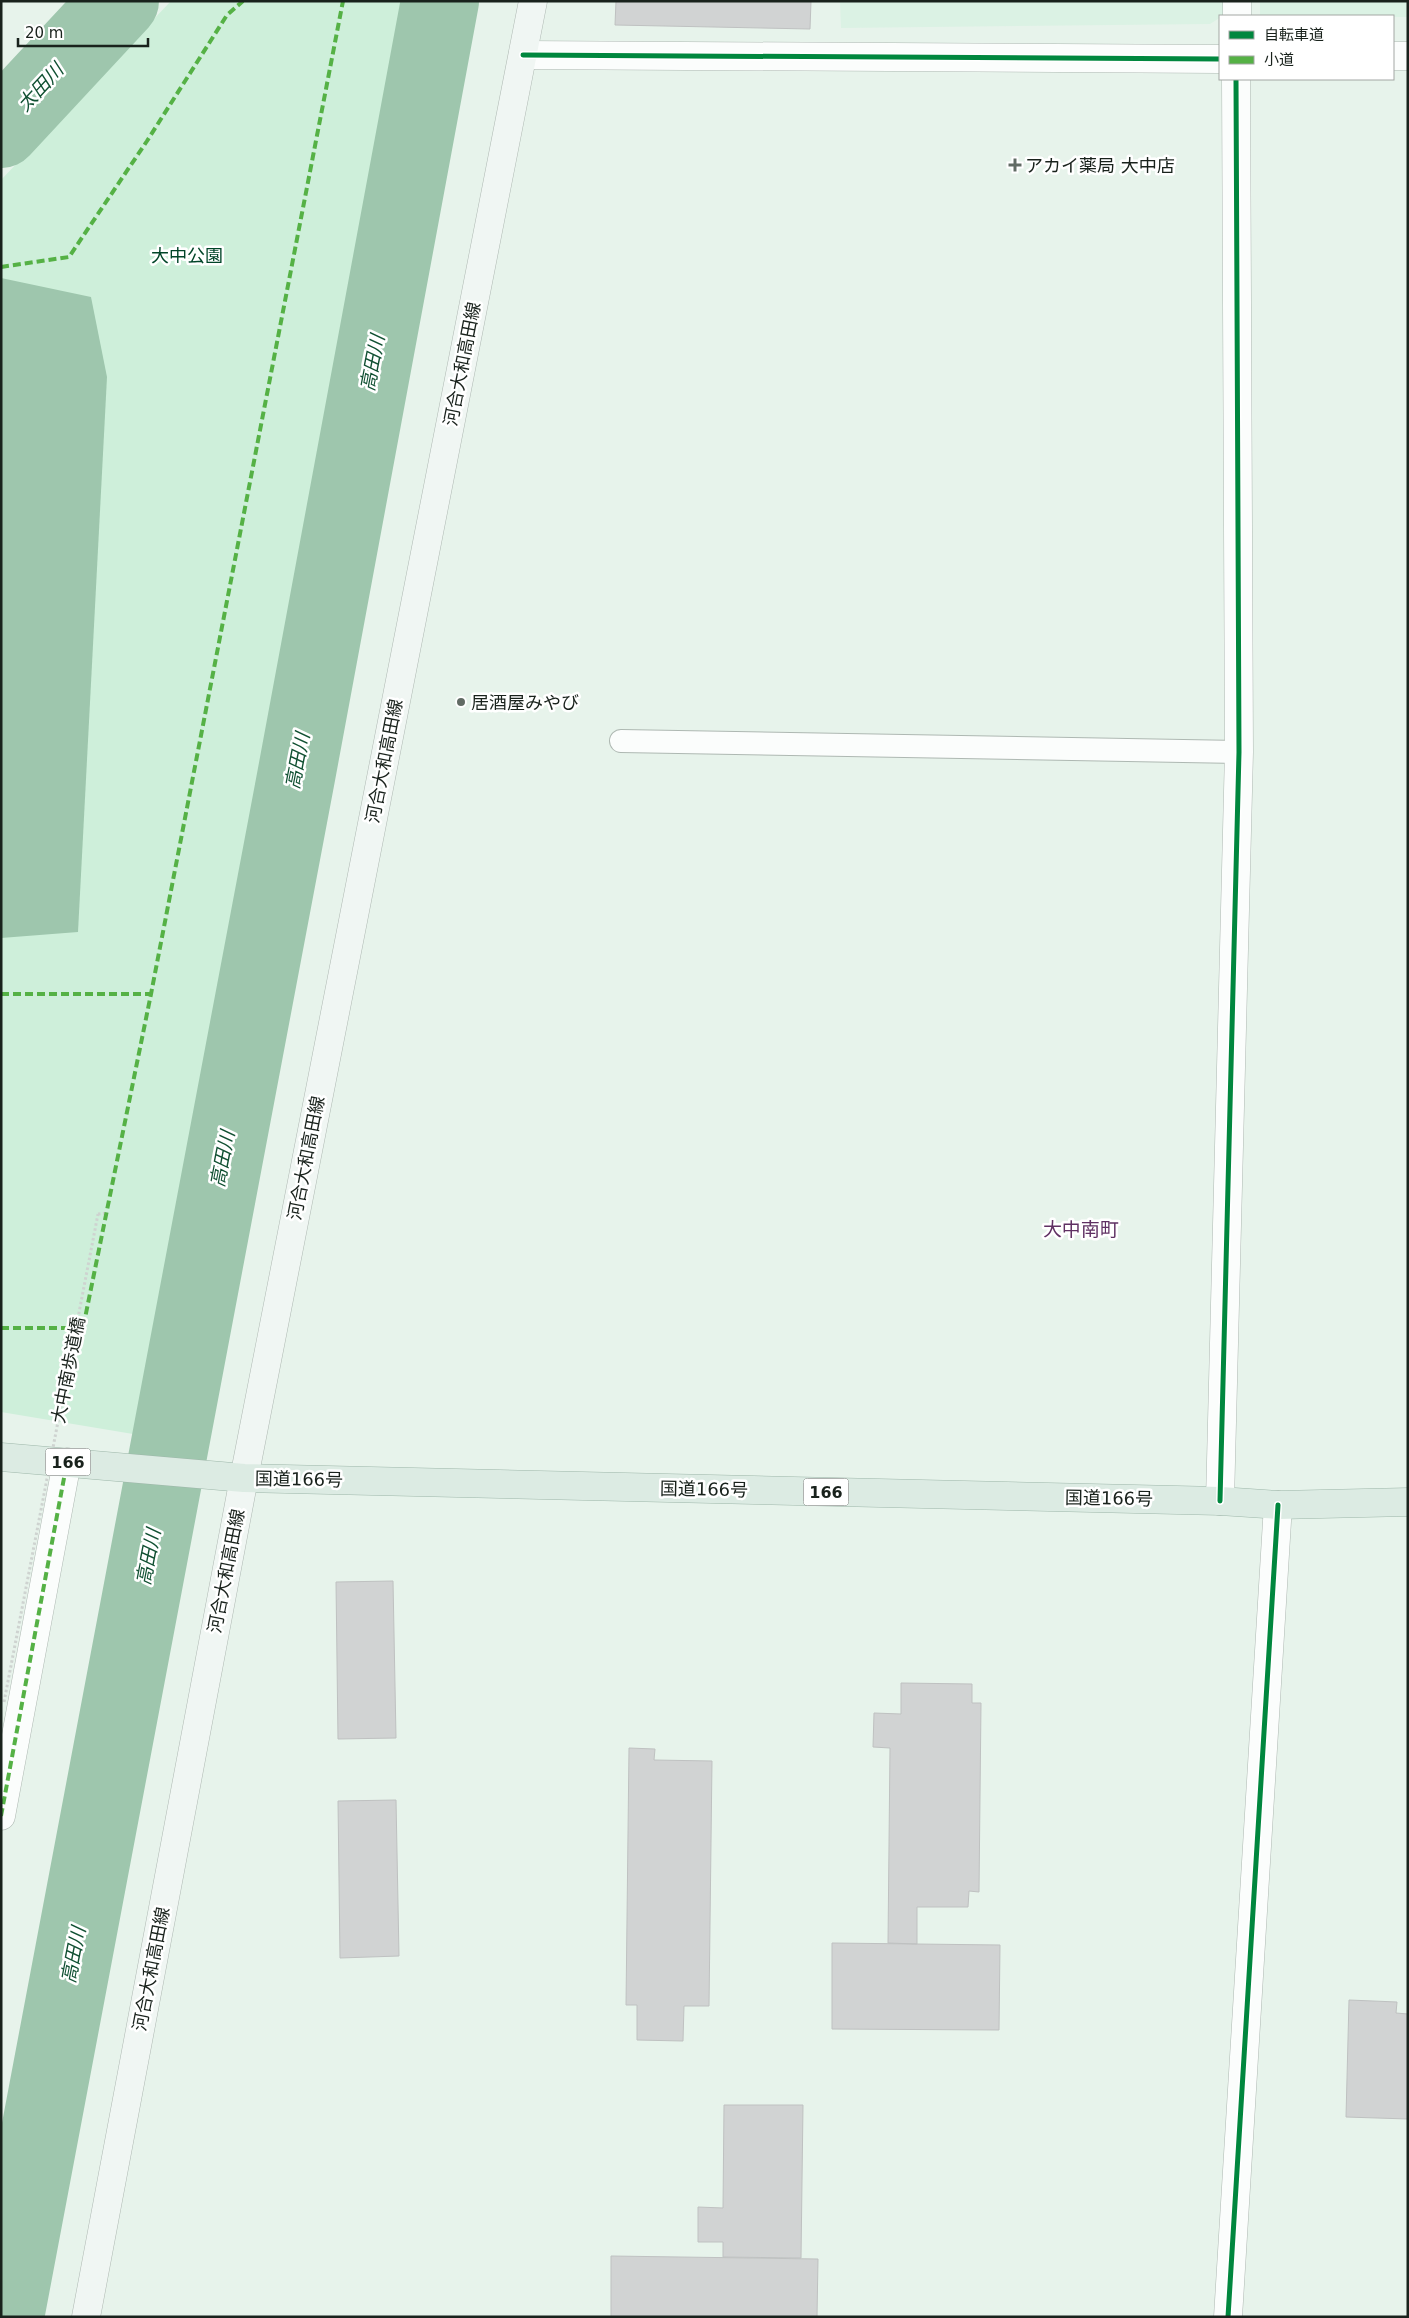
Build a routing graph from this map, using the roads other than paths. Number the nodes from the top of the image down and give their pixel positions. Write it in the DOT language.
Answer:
graph roads {
  1 [pos="532,1"];
  2 [pos="1238,1"];
  3 [pos="1237,15"];
  4 [pos="523,55"];
  5 [pos="1394,56"];
  6 [pos="1408,56"];
  7 [pos="1219,59"];
  8 [pos="1236,80"];
  9 [pos="620,741"];
  10 [pos="1239,752"];
  11 [pos="1,1457"];
  12 [pos="67,1462"];
  13 [pos="244,1478"];
  14 [pos="1220,1501"];
  15 [pos="1408,1502"];
  16 [pos="1278,1505"];
  17 [pos="1,1816"];
  18 [pos="86,2317"];
  19 [pos="1228,2317"];
  1 -- 4 [label="main road, 河合大和高田線"];
  2 -- 3 [label="street"];
  4 -- 7 [label="street"];
  4 -- 13 [label="main road, 河合大和高田線"];
  5 -- 6 [label="street"];
  8 -- 10 [label="street"];
  9 -- 10 [label="lane"];
  10 -- 14 [label="street"];
  11 -- 12 [label="highway, 国道166号 / 166"];
  12 -- 13 [label="highway, 国道166号 / 166"];
  12 -- 17 [label="street"];
  13 -- 14 [label="highway, 国道166号 / 166"];
  13 -- 18 [label="main road, 河合大和高田線"];
  14 -- 16 [label="highway, 国道166号 / 166"];
  15 -- 16 [label="highway, 国道166号 / 166"];
  16 -- 19 [label="street"];
}
